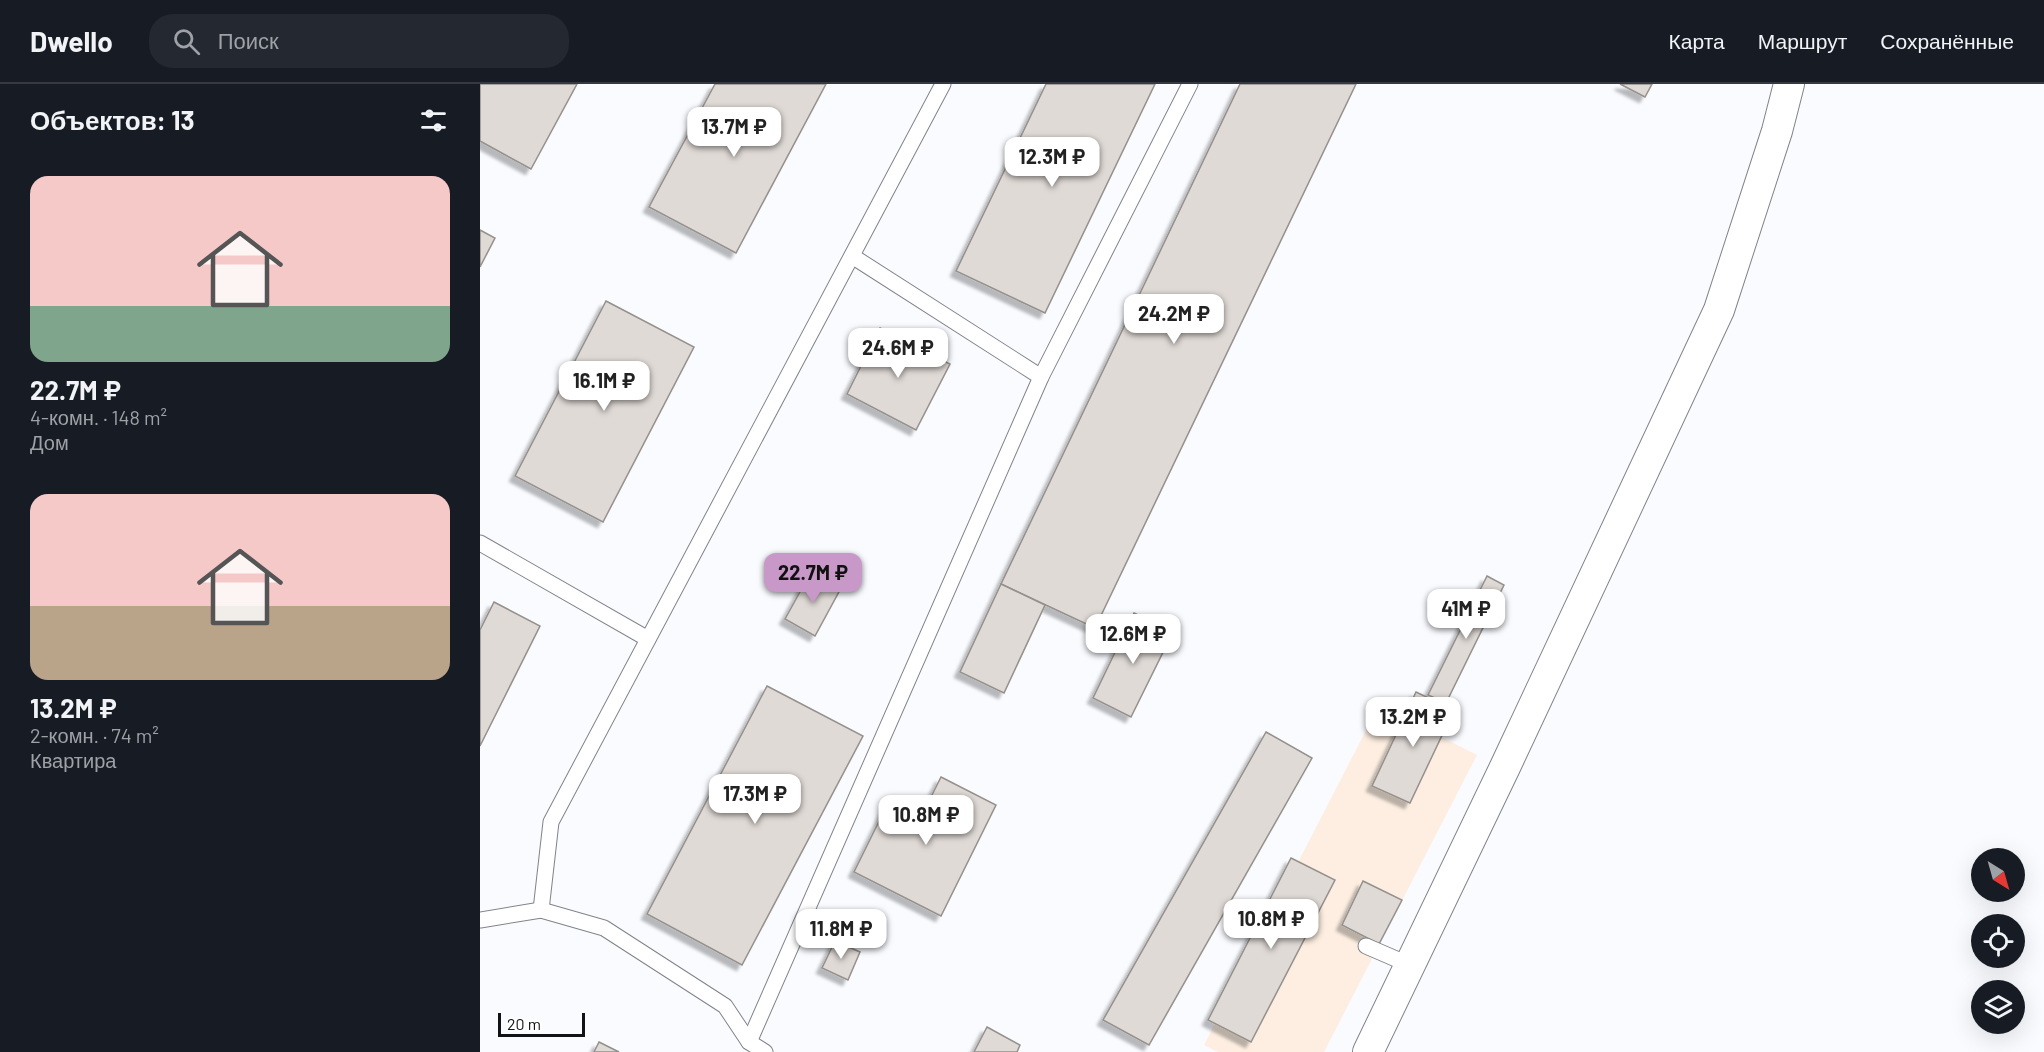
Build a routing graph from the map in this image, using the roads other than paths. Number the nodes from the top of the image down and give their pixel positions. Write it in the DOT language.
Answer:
graph roads {
  1 [pos="943,84"];
  2 [pos="1190,84"];
  3 [pos="1789,84"];
  4 [pos="852,256"];
  5 [pos="1041,377"];
  6 [pos="480,543"];
  7 [pos="648,639"];
  8 [pos="541,910"];
  9 [pos="480,920"];
  10 [pos="1366,946"];
  11 [pos="1410,965"];
  12 [pos="748,1042"];
  13 [pos="765,1052"];
  14 [pos="1368,1052"];
  1 -- 4 [label="lane"];
  2 -- 5 [label="lane"];
  3 -- 11 [label="street"];
  4 -- 5 [label="lane"];
  4 -- 7 [label="lane"];
  5 -- 12 [label="lane"];
  6 -- 7 [label="lane"];
  7 -- 8 [label="lane"];
  8 -- 9 [label="lane"];
  8 -- 12 [label="lane"];
  10 -- 11 [label="lane"];
  11 -- 14 [label="street"];
  12 -- 13 [label="lane"];
}
